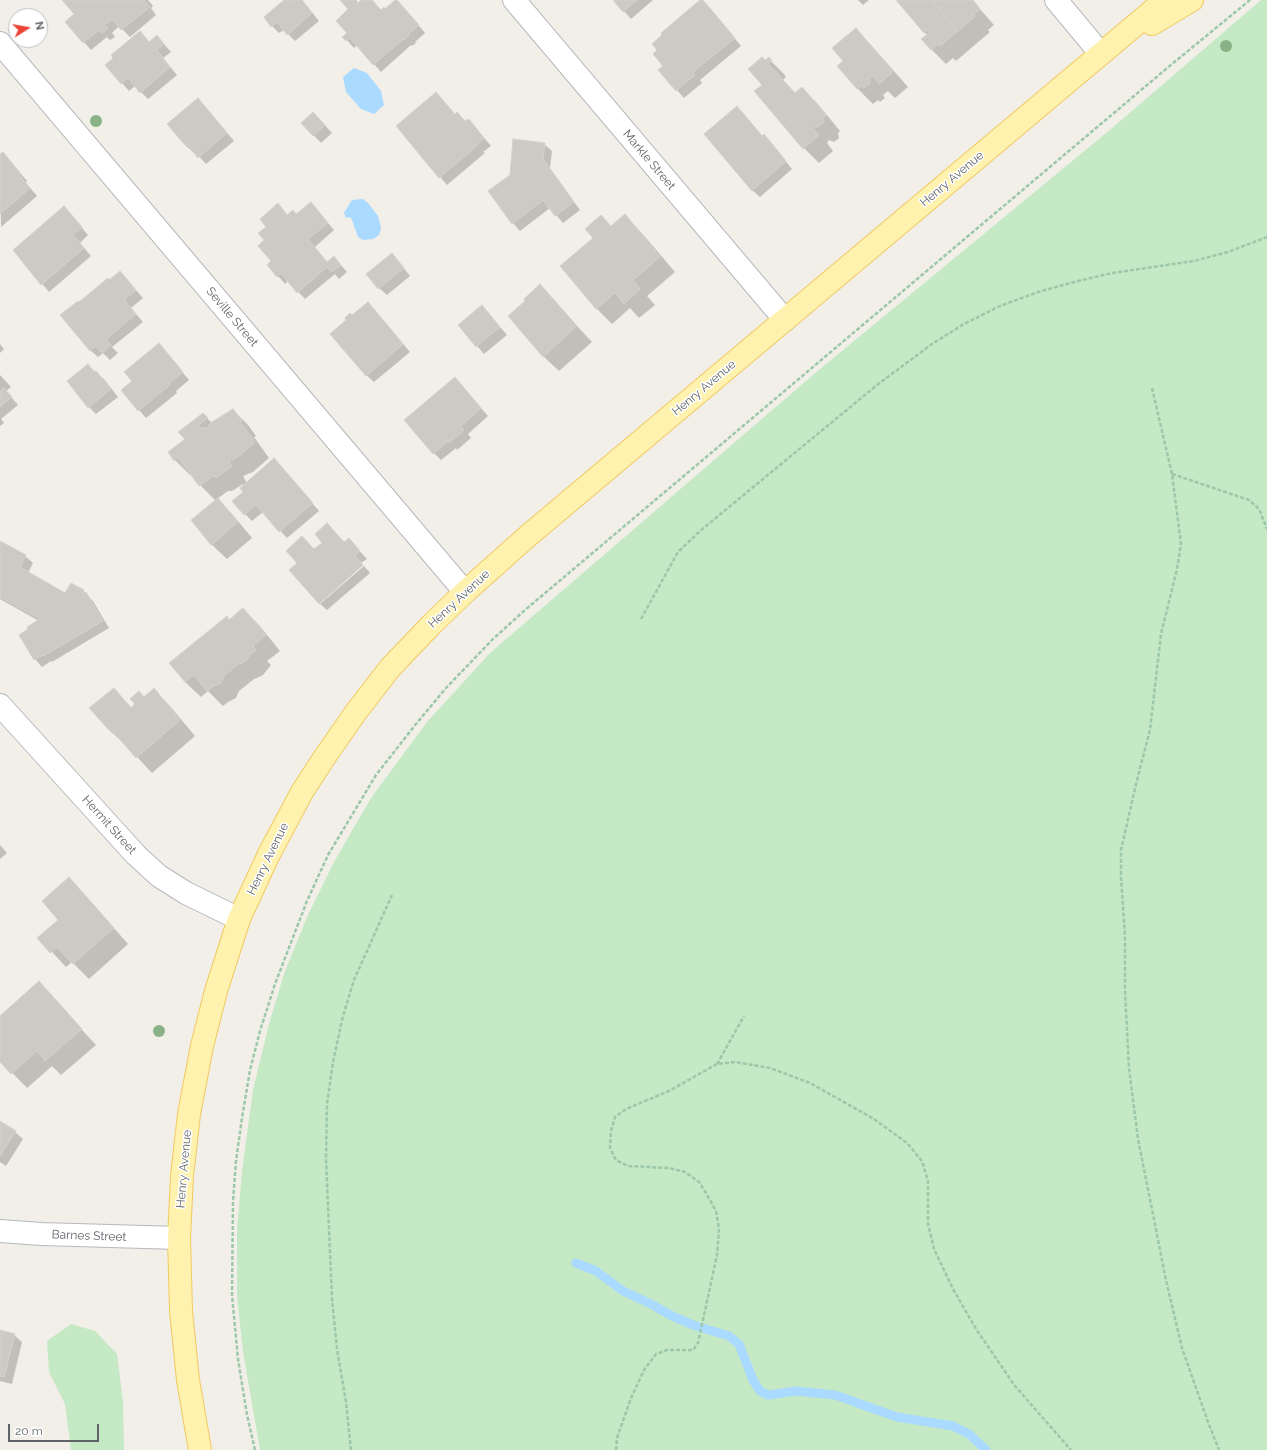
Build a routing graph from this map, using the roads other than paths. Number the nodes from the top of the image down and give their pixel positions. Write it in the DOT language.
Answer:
graph roads {
  1 [pos="514,0"];
  2 [pos="1056,0"];
  3 [pos="1165,0"];
  4 [pos="1192,0"];
  5 [pos="0,43"];
  6 [pos="1101,54"];
  7 [pos="785,320"];
  8 [pos="465,592"];
  9 [pos="0,704"];
  10 [pos="239,919"];
  11 [pos="0,1231"];
  12 [pos="179,1238"];
  13 [pos="201,1449"];
  1 -- 7 [label="street, Markle Street"];
  2 -- 6 [label="street"];
  3 -- 6 [label="main road, Henry Avenue"];
  4 -- 6 [label="main road"];
  5 -- 8 [label="street, Seville Street"];
  6 -- 7 [label="main road, Henry Avenue"];
  7 -- 8 [label="main road, Henry Avenue"];
  8 -- 10 [label="main road, Henry Avenue"];
  9 -- 10 [label="street, Hermit Street"];
  10 -- 12 [label="main road, Henry Avenue"];
  11 -- 12 [label="street, Barnes Street"];
  12 -- 13 [label="main road, Henry Avenue"];
}
